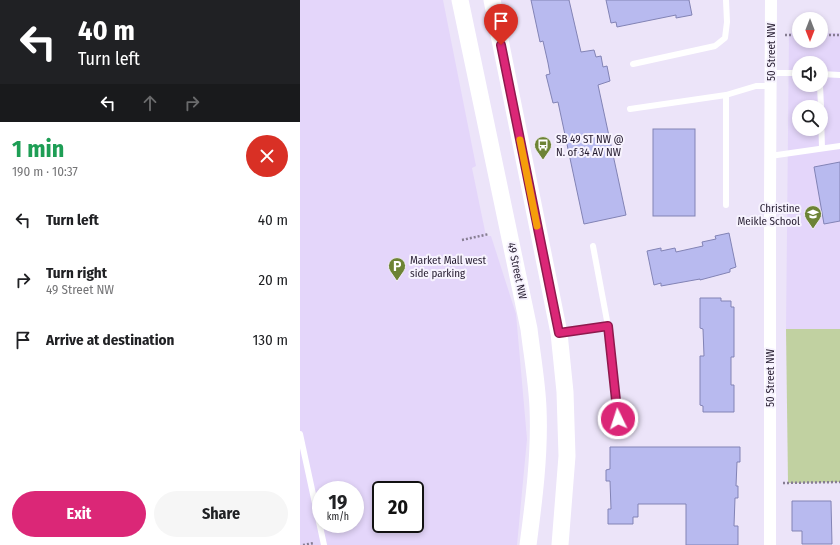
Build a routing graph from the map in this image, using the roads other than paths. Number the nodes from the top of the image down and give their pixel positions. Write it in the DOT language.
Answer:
graph roads {
  1 [pos="460,0"];
  2 [pos="492,0"];
  3 [pos="726,0"];
  4 [pos="771,0"];
  5 [pos="633,64"];
  6 [pos="771,73"];
  7 [pos="792,73"];
  8 [pos="828,74"];
  9 [pos="840,74"];
  10 [pos="771,86"];
  11 [pos="726,95"];
  12 [pos="630,109"];
  13 [pos="822,136"];
  14 [pos="840,146"];
  15 [pos="822,148"];
  16 [pos="770,156"];
  17 [pos="726,205"];
  18 [pos="593,246"];
  19 [pos="608,326"];
  20 [pos="559,333"];
  21 [pos="618,419"];
  22 [pos="300,434"];
  23 [pos="324,545"];
  24 [pos="528,545"];
  25 [pos="560,545"];
  26 [pos="770,545"];
  1 -- 24 [label="street, 49 Street NW"];
  2 -- 20 [label="street"];
  3 -- 5 [label="lane"];
  4 -- 6 [label="street, 50 Street NW"];
  6 -- 7 [label="lane"];
  6 -- 10 [label="street, 50 Street NW"];
  8 -- 9 [label="lane"];
  10 -- 11 [label="lane"];
  10 -- 16 [label="street, 50 Street NW"];
  11 -- 12 [label="lane"];
  11 -- 17 [label="lane"];
  13 -- 15 [label="lane"];
  14 -- 15 [label="lane"];
  15 -- 16 [label="lane"];
  16 -- 26 [label="street, 50 Street NW"];
  18 -- 19 [label="lane"];
  19 -- 20 [label="lane"];
  19 -- 21 [label="lane"];
  20 -- 25 [label="street"];
  22 -- 23 [label="lane"];
}
